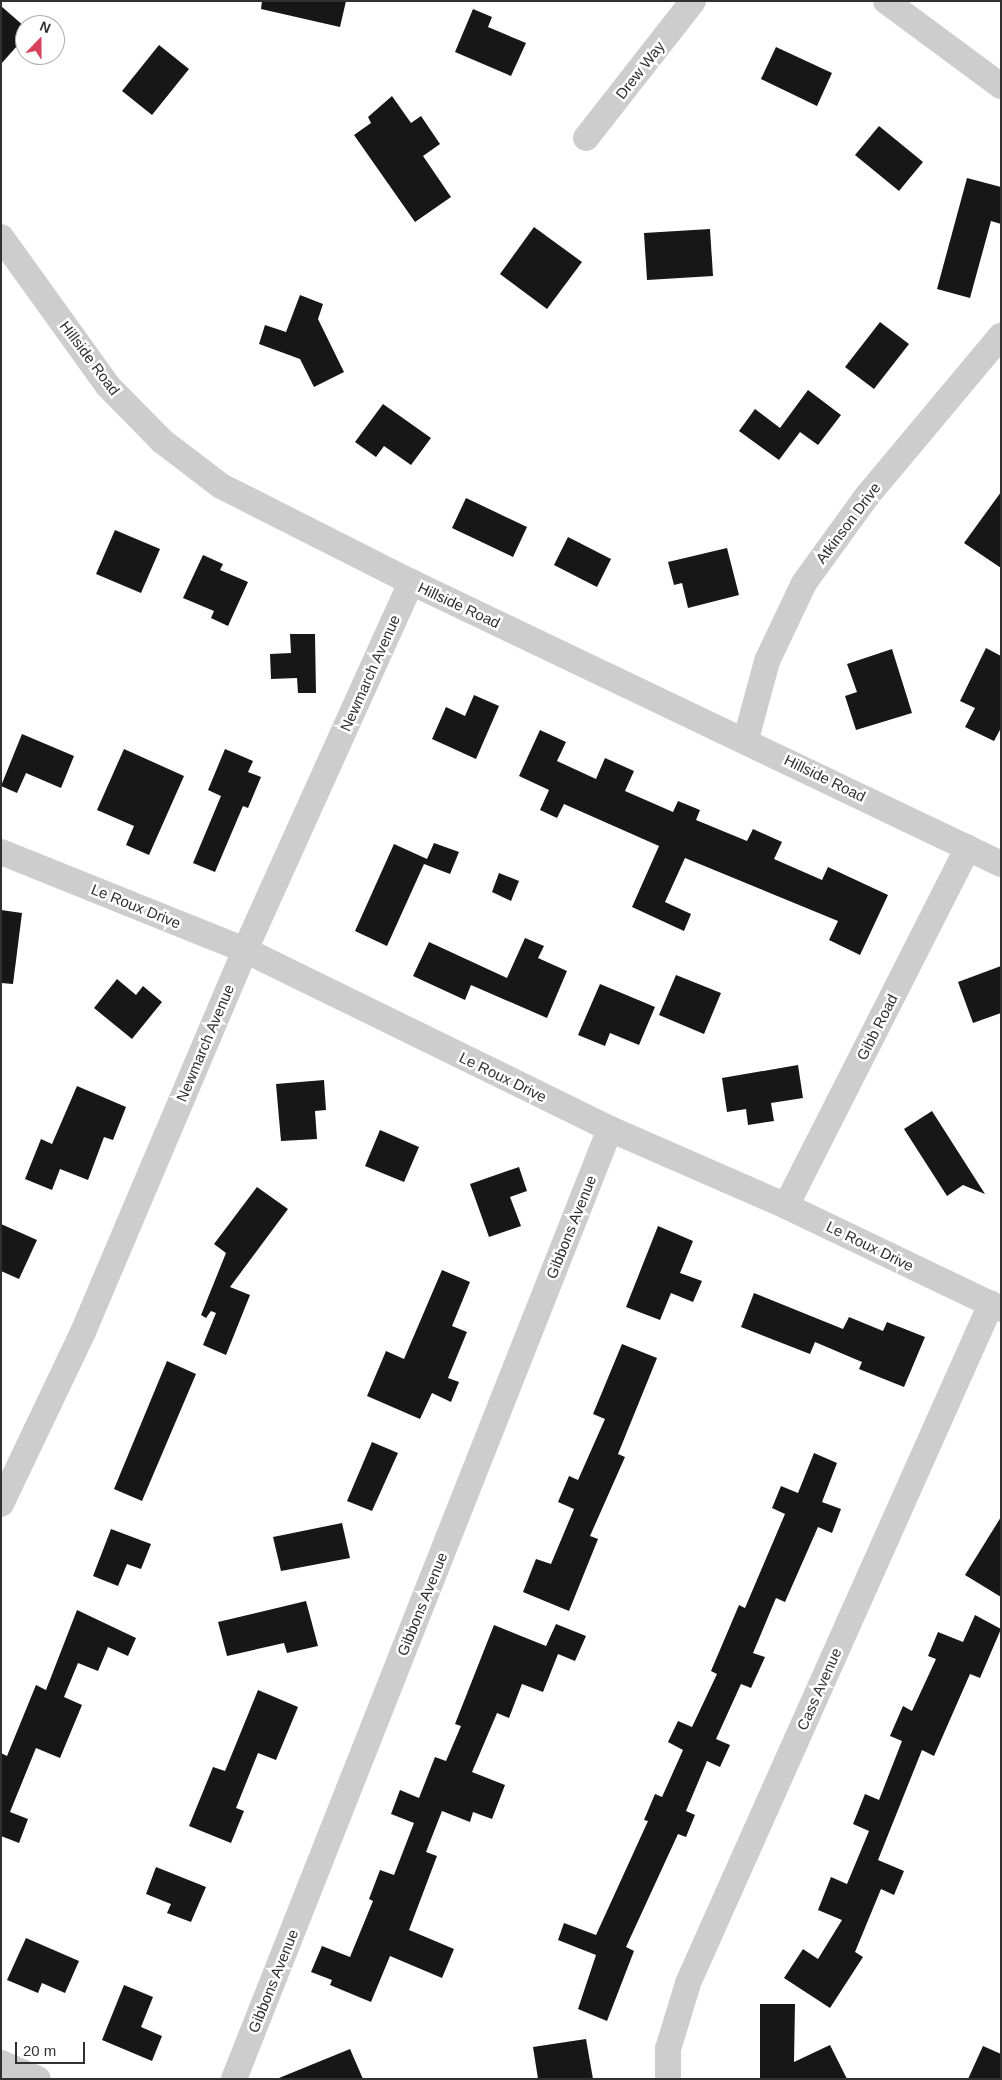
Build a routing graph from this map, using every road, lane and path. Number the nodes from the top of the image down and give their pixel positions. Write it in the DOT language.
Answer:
graph roads {
  1 [pos="693,1"];
  2 [pos="886,1"];
  3 [pos="1001,86"];
  4 [pos="586,138"];
  5 [pos="1,238"];
  6 [pos="1001,336"];
  7 [pos="411,582"];
  8 [pos="746,739"];
  9 [pos="968,848"];
  10 [pos="1,852"];
  11 [pos="1001,864"];
  12 [pos="245,950"];
  13 [pos="610,1129"];
  14 [pos="786,1206"];
  15 [pos="996,1307"];
  16 [pos="3,1498"];
  17 [pos="1,2063"];
  18 [pos="38,2079"];
  19 [pos="234,2079"];
  20 [pos="668,2079"];
  1 -- 4 [label="street, Drew Way"];
  2 -- 3 [label="street"];
  5 -- 7 [label="street, Hillside Road"];
  6 -- 8 [label="street, Atkinson Drive"];
  7 -- 8 [label="street, Hillside Road"];
  7 -- 12 [label="street, Newmarch Avenue"];
  8 -- 9 [label="street, Hillside Road"];
  9 -- 11 [label="street, Hillside Road"];
  9 -- 14 [label="street, Gibb Road"];
  10 -- 12 [label="street, Le Roux Drive"];
  12 -- 13 [label="street, Le Roux Drive"];
  12 -- 16 [label="street, Newmarch Avenue"];
  13 -- 14 [label="street, Le Roux Drive"];
  13 -- 19 [label="street, Gibbons Avenue"];
  14 -- 15 [label="street, Le Roux Drive"];
  15 -- 20 [label="street, Cass Avenue"];
  17 -- 18 [label="street"];
}
